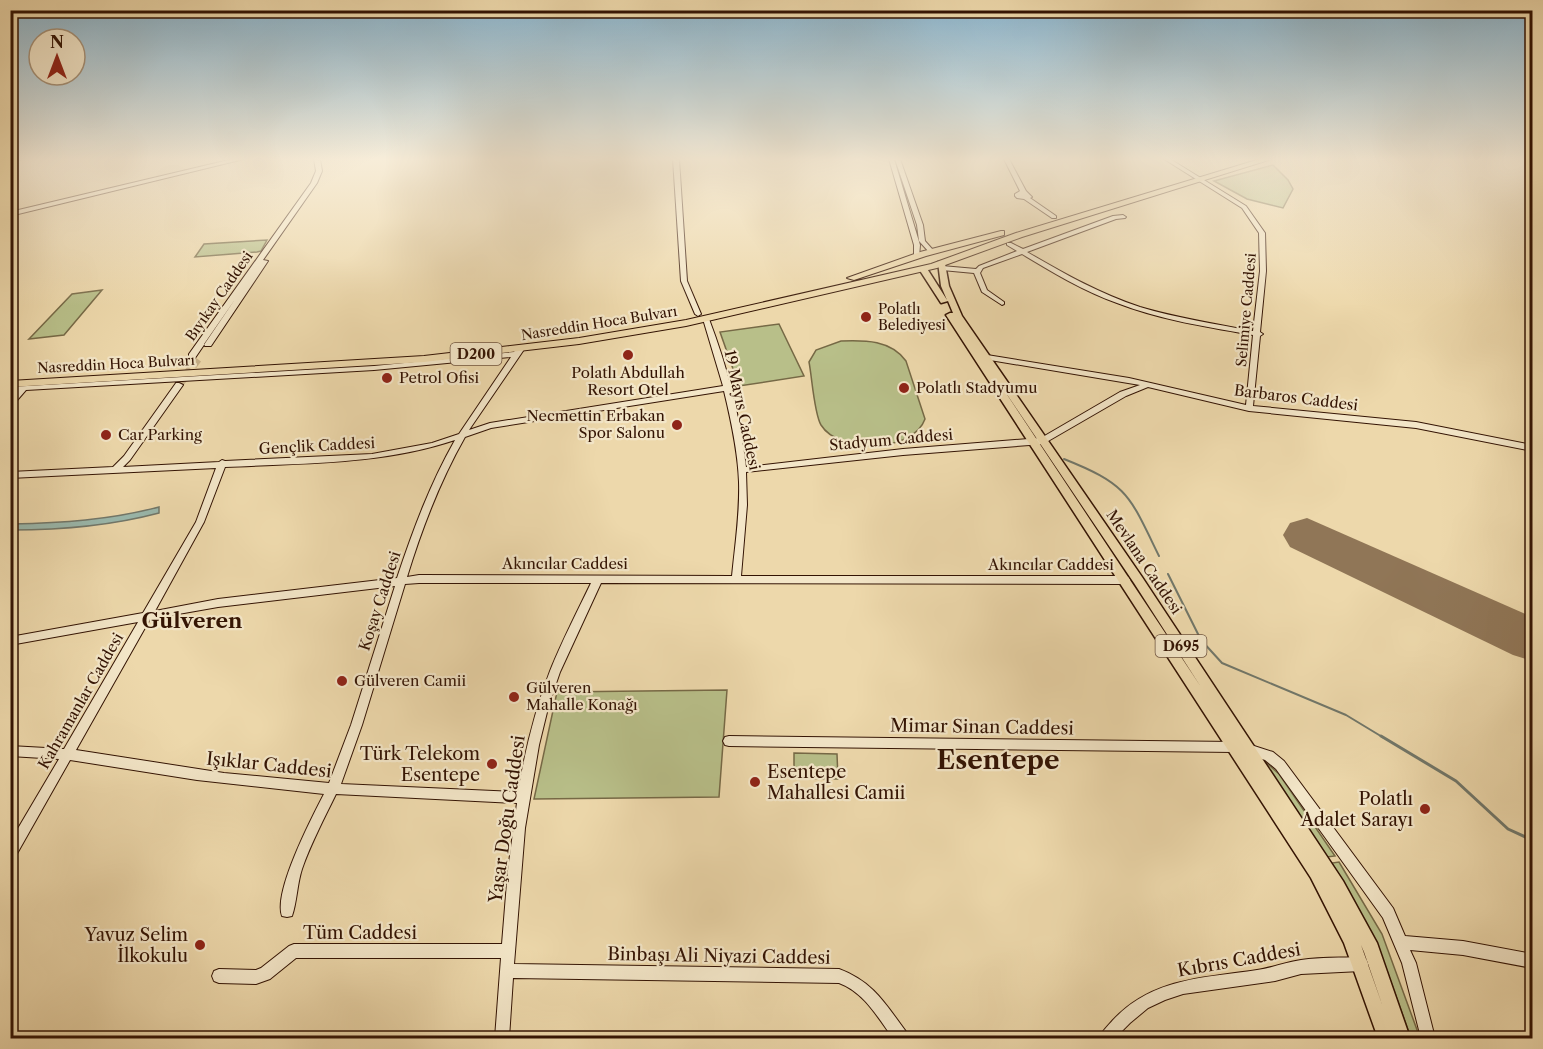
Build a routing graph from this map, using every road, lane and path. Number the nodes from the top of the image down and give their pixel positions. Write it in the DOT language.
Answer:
graph roads {
  1 [pos="36,208"];
  2 [pos="297,208"];
  3 [pos="301,208"];
  4 [pos="679,208"];
  5 [pos="906,208"];
  6 [pos="914,208"];
  7 [pos="1041,208"];
  8 [pos="1087,208"];
  9 [pos="1112,208"];
  10 [pos="1238,208"];
  11 [pos="10,214"];
  12 [pos="1054,217"];
  13 [pos="1123,217"];
  14 [pos="1009,244"];
  15 [pos="1023,252"];
  16 [pos="924,254"];
  17 [pos="935,267"];
  18 [pos="978,271"];
  19 [pos="1002,303"];
  20 [pos="702,316"];
  21 [pos="1259,334"];
  22 [pos="519,351"];
  23 [pos="987,357"];
  24 [pos="10,376"];
  25 [pos="10,384"];
  26 [pos="1148,384"];
  27 [pos="27,385"];
  28 [pos="175,385"];
  29 [pos="725,388"];
  30 [pos="10,389"];
  31 [pos="10,403"];
  32 [pos="1249,409"];
  33 [pos="460,436"];
  34 [pos="1039,441"];
  35 [pos="1533,448"];
  36 [pos="222,464"];
  37 [pos="116,469"];
  38 [pos="741,470"];
  39 [pos="10,475"];
  40 [pos="598,579"];
  41 [pos="402,580"];
  42 [pos="736,580"];
  43 [pos="1125,580"];
  44 [pos="146,615"];
  45 [pos="10,641"];
  46 [pos="729,741"];
  47 [pos="1233,747"];
  48 [pos="1251,750"];
  49 [pos="10,751"];
  50 [pos="66,755"];
  51 [pos="332,791"];
  52 [pos="525,798"];
  53 [pos="10,855"];
  54 [pos="287,911"];
  55 [pos="1403,943"];
  56 [pos="509,951"];
  57 [pos="1533,962"];
  58 [pos="1361,964"];
  59 [pos="508,971"];
  60 [pos="219,976"];
  61 [pos="502,1038"];
  62 [pos="902,1038"];
  63 [pos="1106,1038"];
  64 [pos="1386,1038"];
  65 [pos="1402,1038"];
  66 [pos="1428,1038"];
  1 -- 11 [label="street"];
  2 -- 3 [label="street, Bıyıkay Caddesi"];
  4 -- 20 [label="street, 19 Mayıs Caddesi"];
  5 -- 16 [label="street"];
  6 -- 16 [label="street"];
  7 -- 12 [label="street"];
  8 -- 12 [label="highway, D200"];
  9 -- 17 [label="highway, D200"];
  10 -- 21 [label="street, Selimiye Caddesi"];
  12 -- 16 [label="highway, D200"];
  13 -- 15 [label="street"];
  14 -- 15 [label="street"];
  15 -- 18 [label="street"];
  15 -- 21 [label="street"];
  16 -- 17 [label="highway"];
  16 -- 17 [label="highway"];
  16 -- 20 [label="highway, Nasreddin Hoca Bulvarı / D200"];
  17 -- 18 [label="street"];
  17 -- 20 [label="highway, Nasreddin Hoca Bulvarı / D200"];
  17 -- 23 [label="main road, Mevlana Caddesi / D695"];
  17 -- 34 [label="main road, Mevlana Caddesi / D695"];
  18 -- 19 [label="street"];
  20 -- 22 [label="highway, Nasreddin Hoca Bulvarı / D200"];
  20 -- 24 [label="highway, Nasreddin Hoca Bulvarı / D200"];
  20 -- 29 [label="street, 19 Mayıs Caddesi"];
  21 -- 32 [label="street, Selimiye Caddesi"];
  22 -- 27 [label="highway, Nasreddin Hoca Bulvarı / D200"];
  22 -- 33 [label="street, Koşay Caddesi"];
  23 -- 26 [label="street, Barbaros Caddesi"];
  23 -- 34 [label="main road, Mevlana Caddesi / D695"];
  25 -- 27 [label="highway, Nasreddin Hoca Bulvarı / D200"];
  26 -- 32 [label="street, Barbaros Caddesi"];
  26 -- 34 [label="street"];
  27 -- 30 [label="street"];
  27 -- 31 [label="street"];
  28 -- 37 [label="street"];
  29 -- 33 [label="street, Gençlik Caddesi"];
  29 -- 38 [label="street, 19 Mayıs Caddesi"];
  32 -- 35 [label="street, Barbaros Caddesi"];
  33 -- 36 [label="street, Gençlik Caddesi"];
  33 -- 41 [label="street, Koşay Caddesi"];
  34 -- 38 [label="street, Stadyum Caddesi"];
  34 -- 43 [label="main road, Mevlana Caddesi / D695"];
  34 -- 48 [label="main road, Mevlana Caddesi / D695"];
  36 -- 37 [label="street, Gençlik Caddesi"];
  36 -- 44 [label="street, Kahramanlar Caddesi"];
  37 -- 39 [label="street, Gençlik Caddesi"];
  38 -- 42 [label="street, 19 Mayıs Caddesi"];
  40 -- 41 [label="street, Akıncılar Caddesi"];
  40 -- 42 [label="street, Akıncılar Caddesi"];
  40 -- 52 [label="street, Yaşar Doğu Caddesi"];
  41 -- 44 [label="street, Akıncılar Caddesi"];
  41 -- 51 [label="street, Koşay Caddesi"];
  42 -- 43 [label="street, Akıncılar Caddesi"];
  43 -- 47 [label="main road, Mevlana Caddesi / D695"];
  44 -- 45 [label="street, Akıncılar Caddesi"];
  44 -- 50 [label="street, Kahramanlar Caddesi"];
  46 -- 47 [label="street, Mimar Sinan Caddesi"];
  47 -- 58 [label="main road, Mevlana Caddesi / D695"];
  48 -- 55 [label="street"];
  48 -- 65 [label="main road, Mevlana Caddesi / D695"];
  49 -- 50 [label="street, Işıklar Caddesi"];
  50 -- 51 [label="street, Işıklar Caddesi"];
  50 -- 53 [label="street, Kahramanlar Caddesi"];
  51 -- 52 [label="street, Işıklar Caddesi"];
  51 -- 54 [label="street, Koşay Caddesi"];
  52 -- 56 [label="street, Yaşar Doğu Caddesi"];
  55 -- 57 [label="street"];
  55 -- 66 [label="street"];
  56 -- 59 [label="street, Yaşar Doğu Caddesi"];
  56 -- 60 [label="street, Tüm Caddesi"];
  58 -- 63 [label="street, Kıbrıs Caddesi"];
  58 -- 64 [label="main road, Mevlana Caddesi / D695"];
  59 -- 61 [label="street, Yaşar Doğu Caddesi"];
  59 -- 62 [label="street, Binbaşı Ali Niyazi Caddesi"];
}
